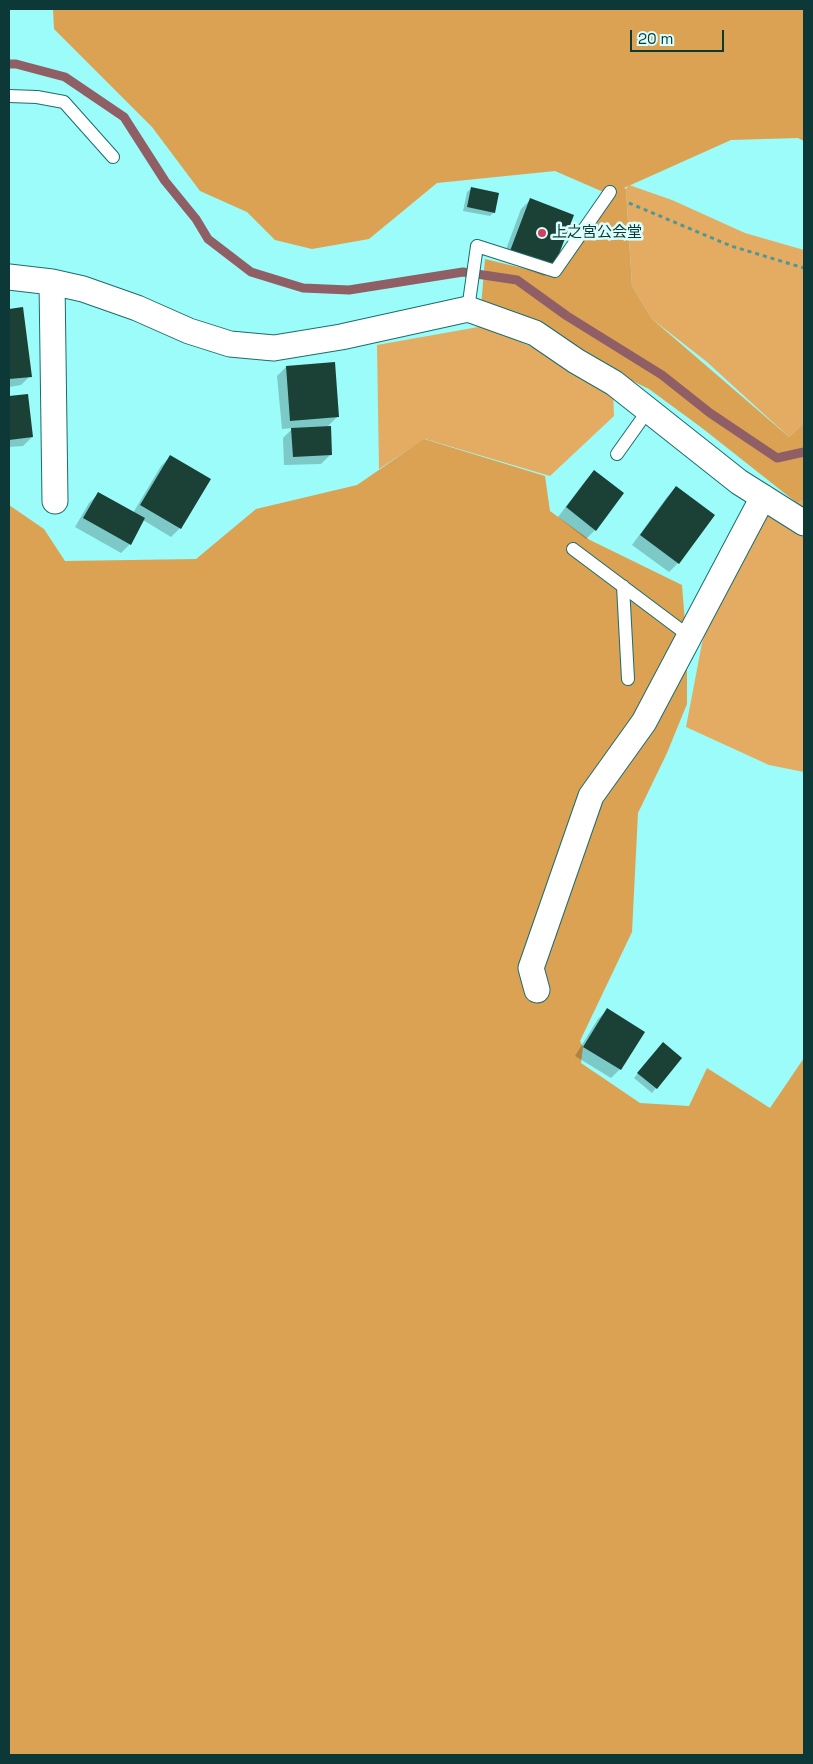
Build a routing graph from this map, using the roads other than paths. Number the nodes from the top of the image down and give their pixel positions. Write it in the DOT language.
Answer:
graph roads {
  1 [pos="9,96"];
  2 [pos="113,157"];
  3 [pos="610,192"];
  4 [pos="9,277"];
  5 [pos="52,282"];
  6 [pos="468,309"];
  7 [pos="649,409"];
  8 [pos="617,454"];
  9 [pos="762,497"];
  10 [pos="55,501"];
  11 [pos="804,524"];
  12 [pos="573,549"];
  13 [pos="623,586"];
  14 [pos="689,636"];
  15 [pos="628,679"];
  16 [pos="537,990"];
  1 -- 2 [label="lane"];
  3 -- 6 [label="lane"];
  4 -- 5 [label="street"];
  5 -- 6 [label="street"];
  5 -- 10 [label="street"];
  6 -- 7 [label="street"];
  7 -- 8 [label="lane"];
  7 -- 9 [label="street"];
  9 -- 11 [label="street"];
  9 -- 14 [label="street"];
  12 -- 13 [label="lane"];
  13 -- 14 [label="lane"];
  13 -- 15 [label="lane"];
  14 -- 16 [label="street"];
}
